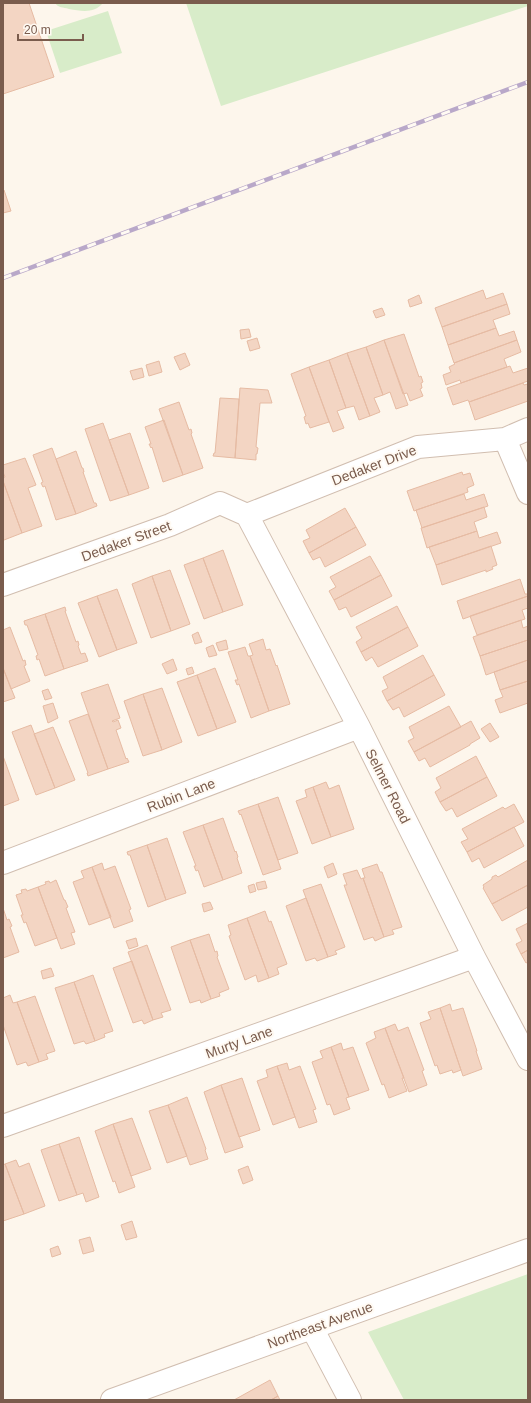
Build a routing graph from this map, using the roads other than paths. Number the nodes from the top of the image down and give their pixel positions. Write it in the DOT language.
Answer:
graph roads {
  1 [pos="528,429"];
  2 [pos="505,438"];
  3 [pos="528,493"];
  4 [pos="247,515"];
  5 [pos="3,586"];
  6 [pos="359,727"];
  7 [pos="3,862"];
  8 [pos="474,957"];
  9 [pos="528,1059"];
  10 [pos="3,1126"];
  11 [pos="528,1250"];
  12 [pos="312,1328"];
  13 [pos="112,1400"];
  14 [pos="350,1400"];
  1 -- 2 [label="street, Dedaker Drive"];
  2 -- 3 [label="street"];
  2 -- 4 [label="street, Dedaker Drive"];
  4 -- 5 [label="street, Dedaker Street"];
  4 -- 6 [label="street, Selmer Road"];
  6 -- 7 [label="street, Rubin Lane"];
  6 -- 8 [label="street, Selmer Road"];
  8 -- 9 [label="street, Selmer Road"];
  8 -- 10 [label="street, Murty Lane"];
  11 -- 12 [label="street, Northeast Avenue"];
  12 -- 13 [label="street, Northeast Avenue"];
  12 -- 14 [label="street"];
}
